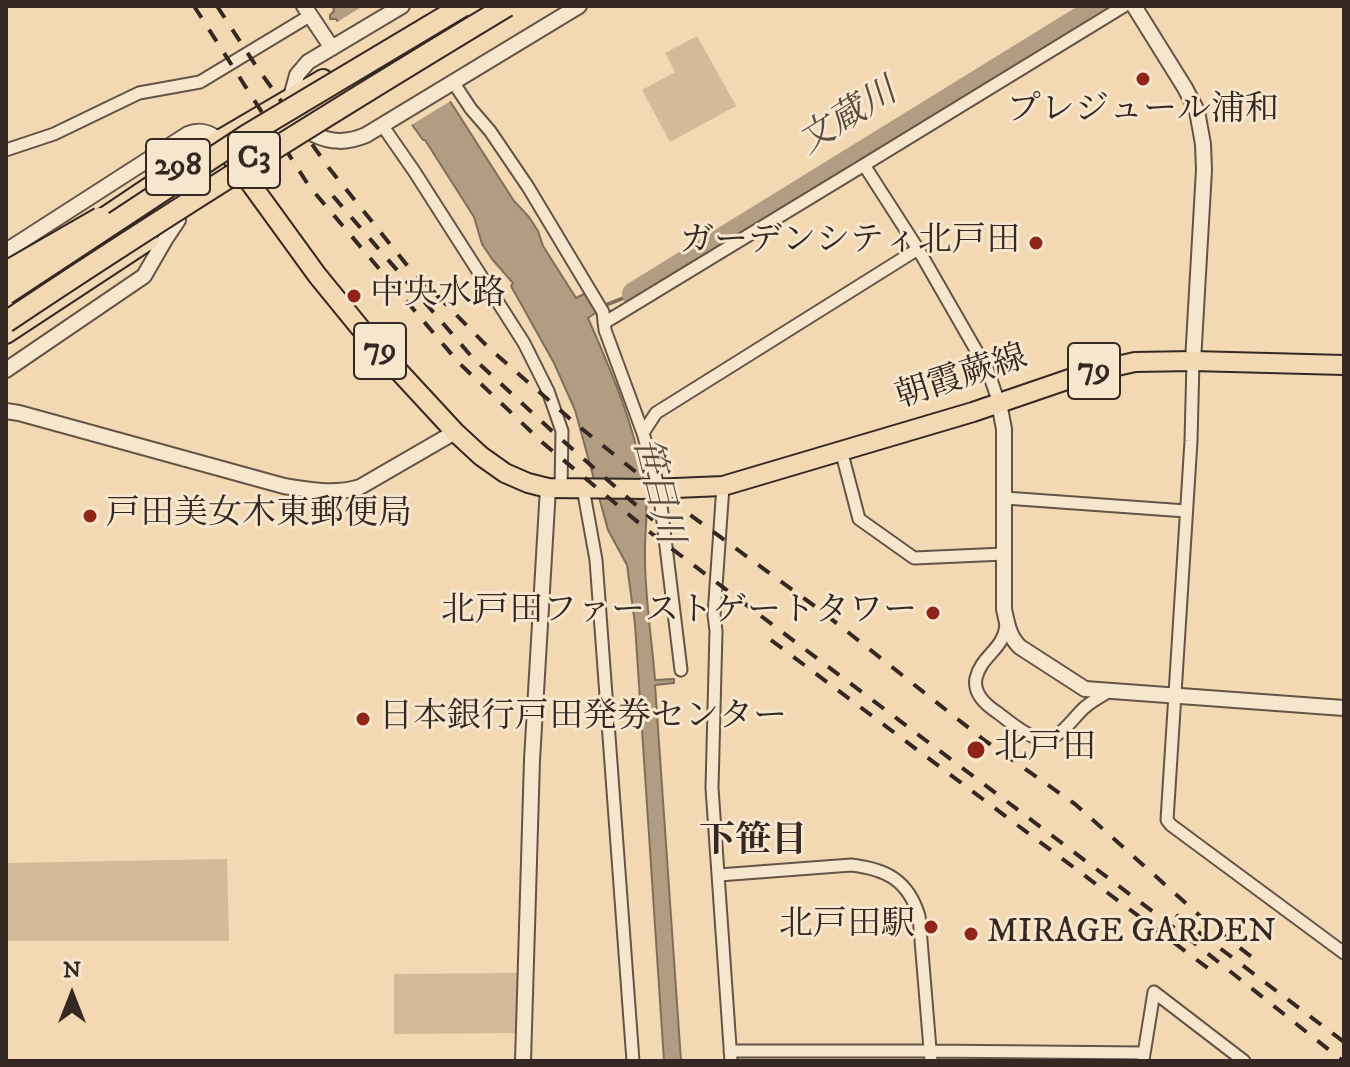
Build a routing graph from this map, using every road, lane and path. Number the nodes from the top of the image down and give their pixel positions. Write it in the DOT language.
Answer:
graph roads {
  1 [pos="446,6"];
  2 [pos="463,6"];
  3 [pos="507,6"];
  4 [pos="520,6"];
  5 [pos="579,6"];
  6 [pos="1124,6"];
  7 [pos="1134,6"];
  8 [pos="401,7"];
  9 [pos="307,11"];
  10 [pos="338,45"];
  11 [pos="451,84"];
  12 [pos="291,97"];
  13 [pos="387,122"];
  14 [pos="313,134"];
  15 [pos="247,135"];
  16 [pos="219,140"];
  17 [pos="6,150"];
  18 [pos="864,165"];
  19 [pos="246,176"];
  20 [pos="178,220"];
  21 [pos="142,231"];
  22 [pos="918,249"];
  23 [pos="6,251"];
  24 [pos="6,272"];
  25 [pos="6,282"];
  26 [pos="6,294"];
  27 [pos="6,322"];
  28 [pos="604,323"];
  29 [pos="6,335"];
  30 [pos="1193,361"];
  31 [pos="1344,365"];
  32 [pos="6,370"];
  33 [pos="6,398"];
  34 [pos="999,403"];
  35 [pos="12,412"];
  36 [pos="455,432"];
  37 [pos="643,433"];
  38 [pos="841,450"];
  39 [pos="723,486"];
  40 [pos="589,488"];
  41 [pos="554,489"];
  42 [pos="655,489"];
  43 [pos="1005,498"];
  44 [pos="1186,511"];
  45 [pos="1004,554"];
  46 [pos="1006,620"];
  47 [pos="681,670"];
  48 [pos="1067,679"];
  49 [pos="1110,691"];
  50 [pos="1175,696"];
  51 [pos="1344,708"];
  52 [pos="1079,714"];
  53 [pos="719,875"];
  54 [pos="1344,953"];
  55 [pos="731,1056"];
  56 [pos="930,1056"];
  57 [pos="1144,1057"];
  58 [pos="523,1061"];
  59 [pos="633,1061"];
  60 [pos="1244,1061"];
  1 -- 12 [label="main road, 298"];
  2 -- 15 [label="highway, C3, bridge"];
  3 -- 21 [label="highway, C3, bridge"];
  4 -- 14 [label="main road, 298"];
  5 -- 11 [label="street"];
  6 -- 18 [label="street"];
  7 -- 30 [label="street"];
  8 -- 10 [label="street"];
  9 -- 10 [label="street"];
  9 -- 17 [label="street"];
  10 -- 12 [label="street"];
  11 -- 13 [label="street"];
  11 -- 28 [label="street"];
  12 -- 16 [label="main road, 298"];
  13 -- 14 [label="street"];
  13 -- 41 [label="street"];
  14 -- 19 [label="main road, 298"];
  15 -- 24 [label="highway, bridge"];
  15 -- 26 [label="highway, C3, bridge"];
  16 -- 19 [label="main road, 79"];
  16 -- 23 [label="street"];
  16 -- 25 [label="main road, 298"];
  18 -- 22 [label="street"];
  18 -- 28 [label="street"];
  19 -- 20 [label="main road, 298"];
  19 -- 36 [label="main road, 79"];
  20 -- 29 [label="main road, 298"];
  20 -- 32 [label="street"];
  21 -- 27 [label="highway, C3, bridge"];
  21 -- 29 [label="highway, bridge"];
  22 -- 34 [label="street"];
  22 -- 37 [label="street"];
  28 -- 37 [label="street"];
  30 -- 31 [label="main road, 朝霞蕨線 / 79"];
  30 -- 34 [label="main road, 朝霞蕨線 / 79"];
  30 -- 44 [label="street"];
  33 -- 35 [label="street"];
  34 -- 38 [label="main road, 朝霞蕨線 / 79"];
  34 -- 43 [label="street"];
  35 -- 36 [label="street"];
  36 -- 41 [label="main road, 79"];
  37 -- 42 [label="street"];
  38 -- 39 [label="main road, 朝霞蕨線 / 79"];
  38 -- 45 [label="street"];
  39 -- 42 [label="main road, 朝霞蕨線 / 79"];
  39 -- 53 [label="street"];
  40 -- 41 [label="main road, 79"];
  40 -- 42 [label="main road, 79"];
  40 -- 59 [label="street"];
  41 -- 58 [label="street"];
  42 -- 47 [label="street"];
  43 -- 44 [label="street"];
  43 -- 45 [label="street"];
  44 -- 50 [label="street"];
  45 -- 46 [label="street"];
  46 -- 48 [label="street"];
  46 -- 52 [label="street"];
  48 -- 49 [label="street"];
  48 -- 52 [label="street"];
  49 -- 50 [label="street"];
  49 -- 52 [label="street"];
  50 -- 51 [label="street"];
  50 -- 54 [label="street"];
  53 -- 55 [label="street"];
  53 -- 56 [label="street"];
  55 -- 56 [label="street"];
  56 -- 57 [label="street"];
  57 -- 60 [label="street"];
}
